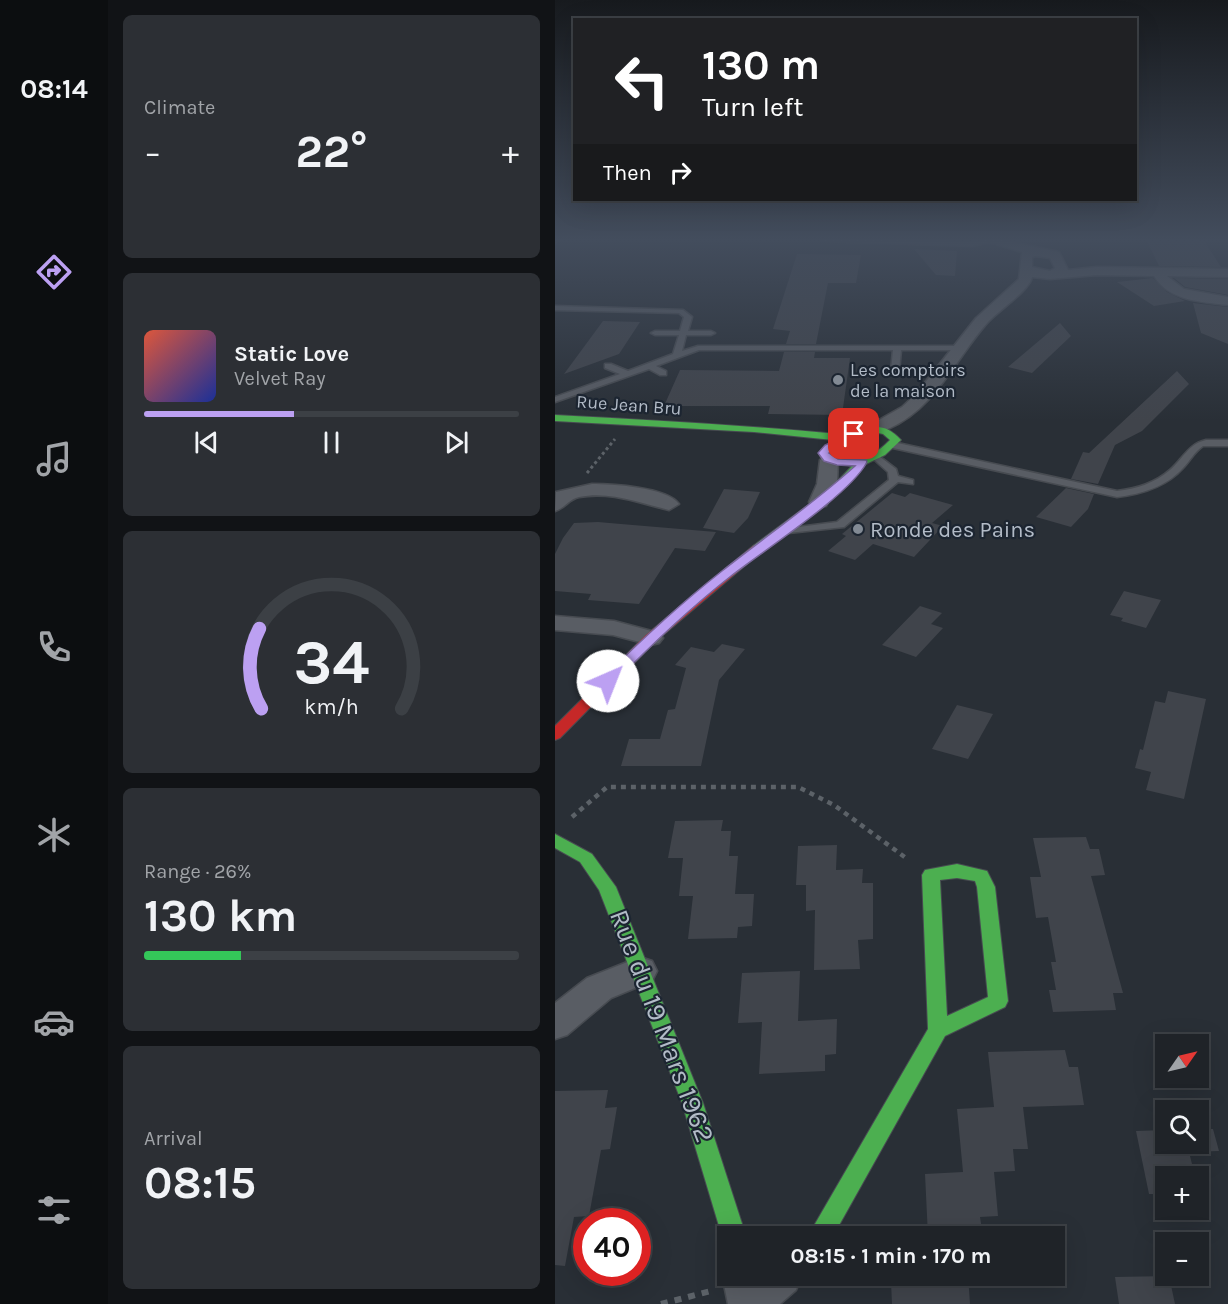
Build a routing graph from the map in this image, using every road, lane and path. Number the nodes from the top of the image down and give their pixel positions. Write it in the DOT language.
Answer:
graph roads {
  1 [pos="1006,300"];
  2 [pos="555,308"];
  3 [pos="655,333"];
  4 [pos="684,333"];
  5 [pos="711,333"];
  6 [pos="897,348"];
  7 [pos="963,348"];
  8 [pos="677,354"];
  9 [pos="648,365"];
  10 [pos="608,366"];
  11 [pos="895,371"];
  12 [pos="626,373"];
  13 [pos="663,373"];
  14 [pos="557,401"];
  15 [pos="921,401"];
  16 [pos="557,417"];
  17 [pos="700,428"];
  18 [pos="872,429"];
  19 [pos="617,438"];
  20 [pos="844,438"];
  21 [pos="894,442"];
  22 [pos="1228,443"];
  23 [pos="818,455"];
  24 [pos="868,459"];
  25 [pos="895,478"];
  26 [pos="910,482"];
  27 [pos="571,492"];
  28 [pos="819,502"];
  29 [pos="669,504"];
  30 [pos="555,505"];
  31 [pos="782,532"];
  32 [pos="555,623"];
  33 [pos="651,638"];
  34 [pos="555,735"];
  35 [pos="564,821"];
  36 [pos="555,840"];
  37 [pos="931,875"];
  38 [pos="640,971"];
  39 [pos="555,1024"];
  40 [pos="938,1030"];
  41 [pos="732,1226"];
  42 [pos="827,1226"];
  43 [pos="753,1288"];
  44 [pos="661,1304"];
  1 -- 7 [label="street"];
  2 -- 4 [label="lane"];
  3 -- 4 [label="lane"];
  4 -- 5 [label="lane"];
  4 -- 8 [label="lane"];
  6 -- 7 [label="lane"];
  6 -- 8 [label="lane"];
  6 -- 11 [label="lane"];
  7 -- 15 [label="street"];
  8 -- 9 [label="lane"];
  9 -- 12 [label="lane"];
  9 -- 13 [label="lane"];
  10 -- 12 [label="lane"];
  12 -- 14 [label="lane"];
  15 -- 18 [label="street"];
  15 -- 21 [label="street"];
  16 -- 17 [label="street, Rue Jean Bru"];
  17 -- 20 [label="street, Rue Jean Bru"];
  17 -- 23 [label="street, Rue Jean Bru"];
  18 -- 20 [label="street"];
  18 -- 21 [label="street"];
  19 -- 27 [label="path"];
  20 -- 23 [label="street"];
  21 -- 22 [label="lane"];
  21 -- 24 [label="street"];
  23 -- 24 [label="street, Rue Jean Bru"];
  23 -- 28 [label="street"];
  24 -- 25 [label="lane"];
  24 -- 28 [label="street"];
  25 -- 26 [label="lane"];
  25 -- 31 [label="lane"];
  27 -- 29 [label="street"];
  27 -- 30 [label="street"];
  28 -- 31 [label="street"];
  31 -- 33 [label="street"];
  32 -- 33 [label="street"];
  33 -- 34 [label="street"];
  35 -- 37 [label="path"];
  36 -- 38 [label="street, Rue du 19 Mars 1962"];
  37 -- 40 [label="street"];
  37 -- 40 [label="street"];
  38 -- 39 [label="street"];
  38 -- 41 [label="street, Rue du 19 Mars 1962"];
  40 -- 42 [label="street"];
  43 -- 44 [label="path"];
}
